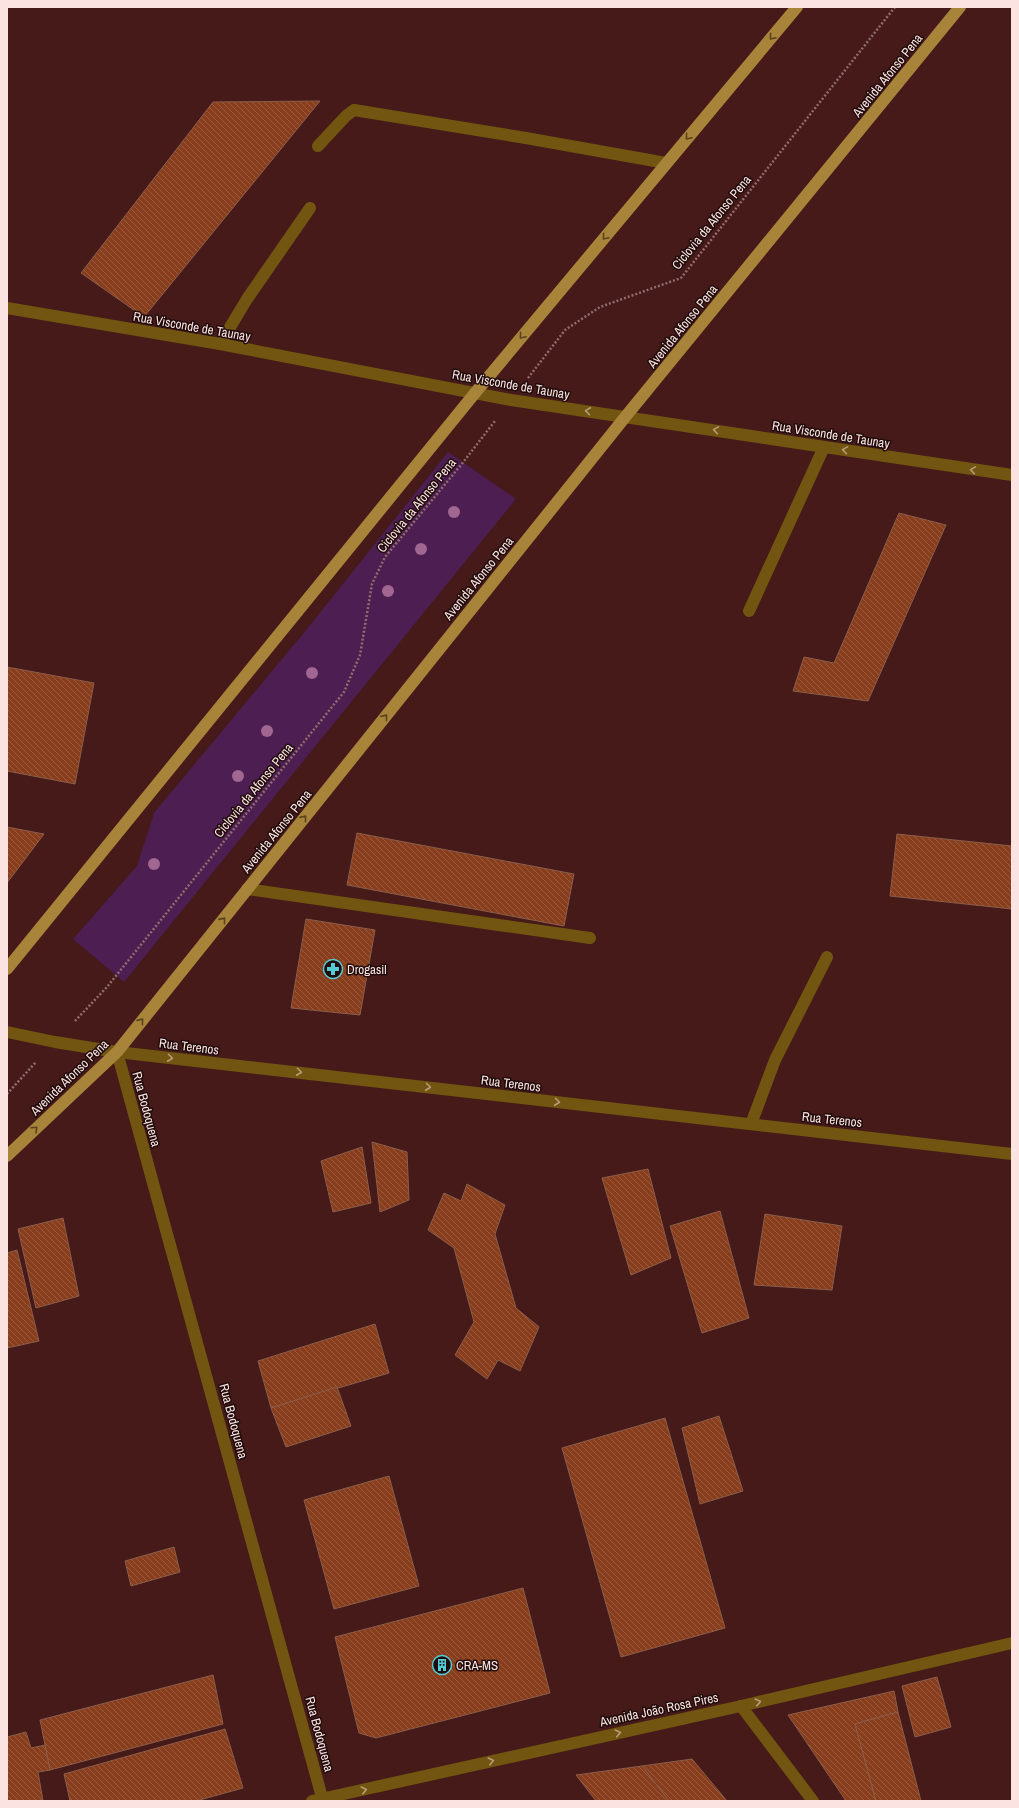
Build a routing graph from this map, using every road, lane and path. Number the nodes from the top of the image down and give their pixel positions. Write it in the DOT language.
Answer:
graph roads {
  1 [pos="797,7"];
  2 [pos="895,7"];
  3 [pos="960,7"];
  4 [pos="318,146"];
  5 [pos="666,163"];
  6 [pos="310,208"];
  7 [pos="7,308"];
  8 [pos="220,344"];
  9 [pos="475,393"];
  10 [pos="511,400"];
  11 [pos="626,416"];
  12 [pos="824,447"];
  13 [pos="1012,476"];
  14 [pos="749,611"];
  15 [pos="247,890"];
  16 [pos="590,938"];
  17 [pos="827,957"];
  18 [pos="7,969"];
  19 [pos="7,1032"];
  20 [pos="55,1042"];
  21 [pos="117,1052"];
  22 [pos="7,1094"];
  23 [pos="751,1124"];
  24 [pos="1012,1154"];
  25 [pos="7,1156"];
  26 [pos="1012,1643"];
  27 [pos="741,1706"];
  28 [pos="320,1800"];
  29 [pos="813,1801"];
  1 -- 5 [label="main road, one-way"];
  2 -- 10 [label="path, Ciclovia da Afonso Pena"];
  3 -- 11 [label="main road, Avenida Afonso Pena"];
  4 -- 5 [label="street"];
  5 -- 9 [label="main road, one-way"];
  6 -- 8 [label="street"];
  7 -- 8 [label="street, Rua Visconde de Taunay"];
  8 -- 9 [label="street, Rua Visconde de Taunay"];
  9 -- 10 [label="street, Rua Visconde de Taunay"];
  9 -- 18 [label="main road"];
  11 -- 10 [label="street, Rua Visconde de Taunay, one-way"];
  10 -- 20 [label="path, Ciclovia da Afonso Pena"];
  12 -- 11 [label="street, Rua Visconde de Taunay, one-way"];
  15 -- 11 [label="main road, Avenida Afonso Pena, one-way"];
  13 -- 12 [label="street, Rua Visconde de Taunay, one-way"];
  12 -- 14 [label="street"];
  15 -- 16 [label="street"];
  21 -- 15 [label="main road, Avenida Afonso Pena, one-way"];
  17 -- 23 [label="street"];
  19 -- 20 [label="street, Rua Terenos"];
  20 -- 21 [label="street, Rua Terenos"];
  20 -- 22 [label="path, Ciclovia da Afonso Pena"];
  21 -- 23 [label="street, Rua Terenos, one-way"];
  25 -- 21 [label="main road, Avenida Afonso Pena, one-way"];
  21 -- 28 [label="street, Rua Bodoquena"];
  23 -- 24 [label="street, Rua Terenos"];
  27 -- 26 [label="street, Avenida João Rosa Pires, one-way"];
  28 -- 27 [label="street, Avenida João Rosa Pires, one-way"];
  27 -- 29 [label="street"];
}
